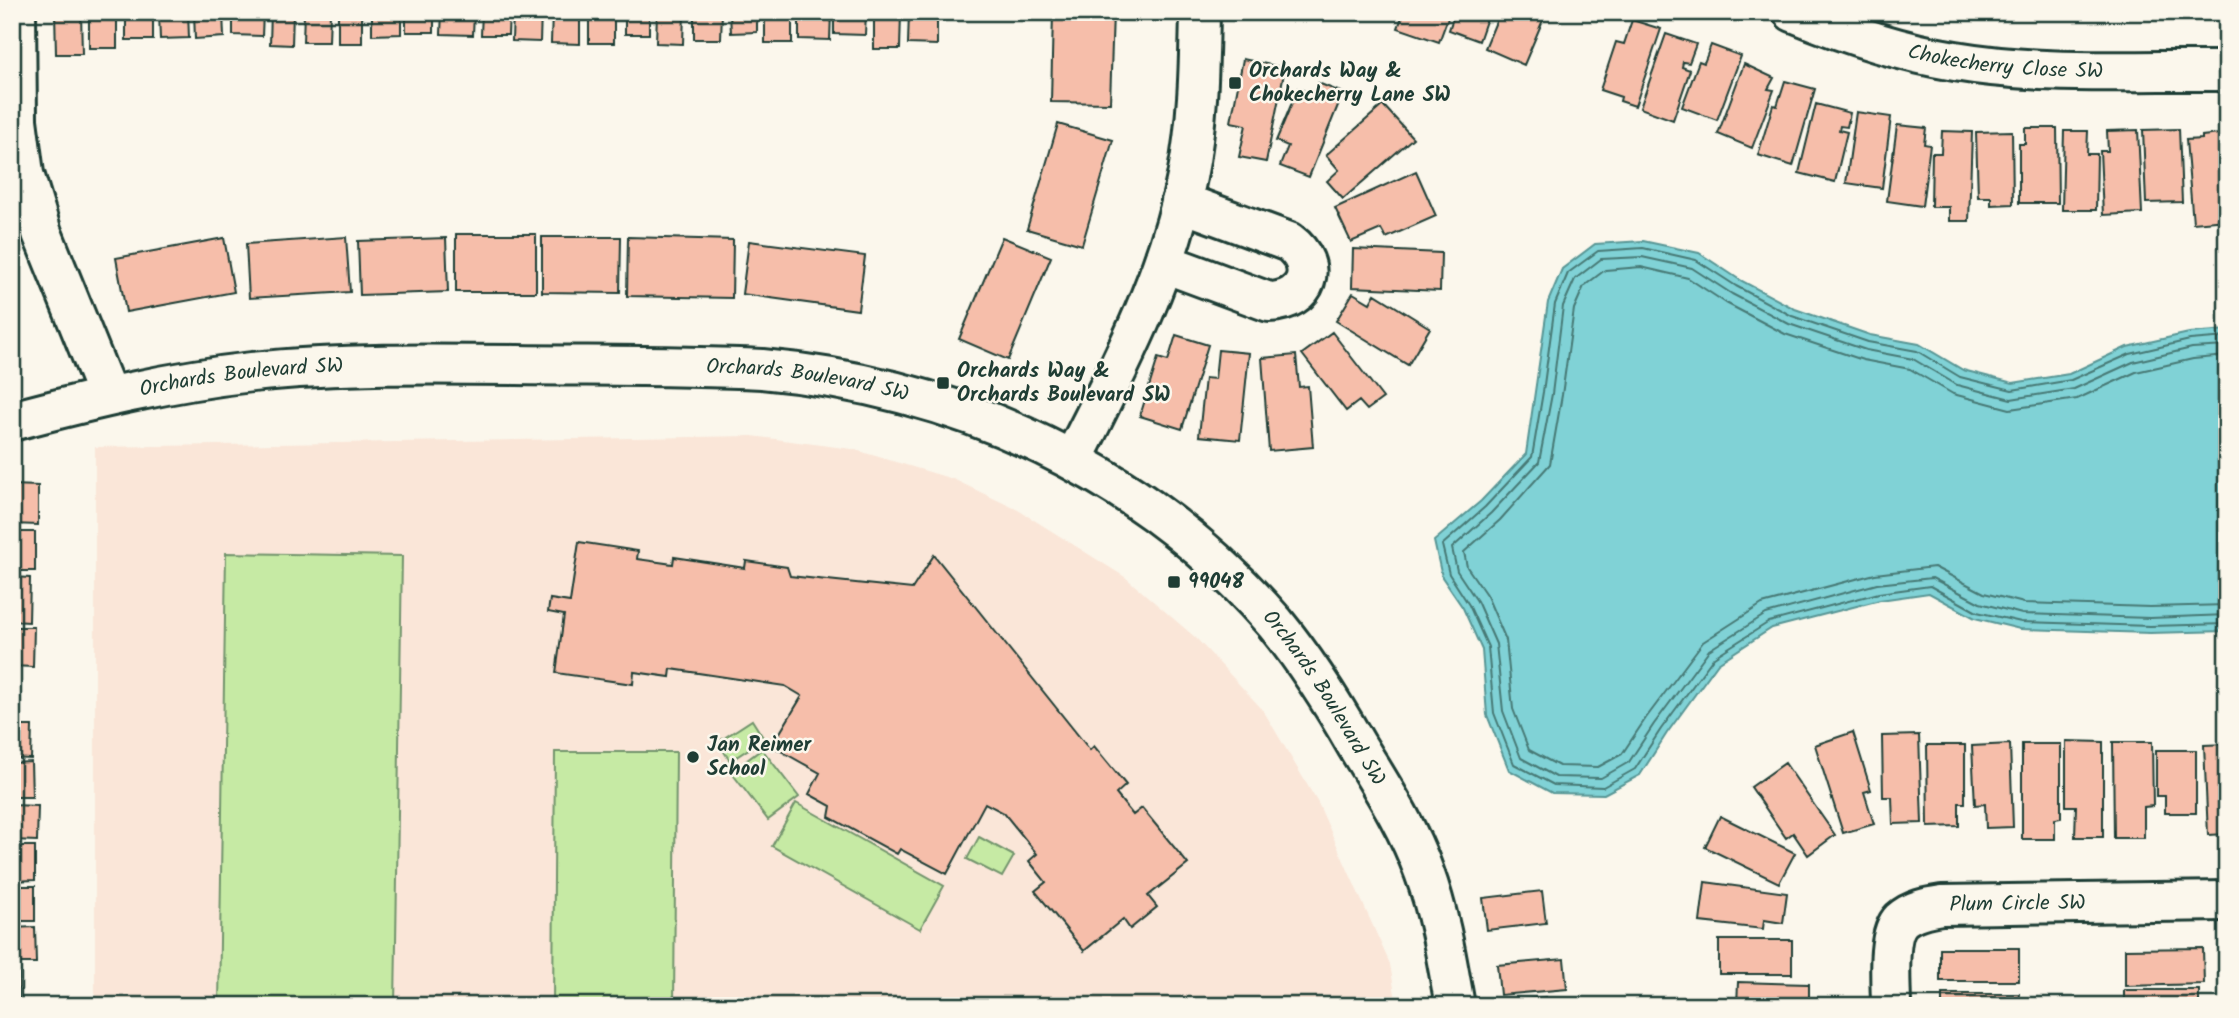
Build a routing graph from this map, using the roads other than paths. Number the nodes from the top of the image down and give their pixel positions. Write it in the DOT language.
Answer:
graph roads {
  1 [pos="16,12"];
  2 [pos="1200,12"];
  3 [pos="1793,12"];
  4 [pos="1876,27"];
  5 [pos="2227,71"];
  6 [pos="1181,202"];
  7 [pos="1164,263"];
  8 [pos="108,396"];
  9 [pos="12,421"];
  10 [pos="1073,459"];
  11 [pos="2227,901"];
  12 [pos="1455,1006"];
  13 [pos="1891,1006"];
  1 -- 8 [label="street"];
  2 -- 6 [label="street"];
  3 -- 4 [label="street, Chokecherry Close SW"];
  4 -- 5 [label="street, Chokecherry Close SW"];
  6 -- 7 [label="street"];
  6 -- 7 [label="street"];
  7 -- 10 [label="street"];
  8 -- 9 [label="street, Orchards Boulevard SW"];
  8 -- 10 [label="street, Orchards Boulevard SW"];
  10 -- 12 [label="street, Orchards Boulevard SW"];
  11 -- 13 [label="street, Plum Circle SW"];
}
